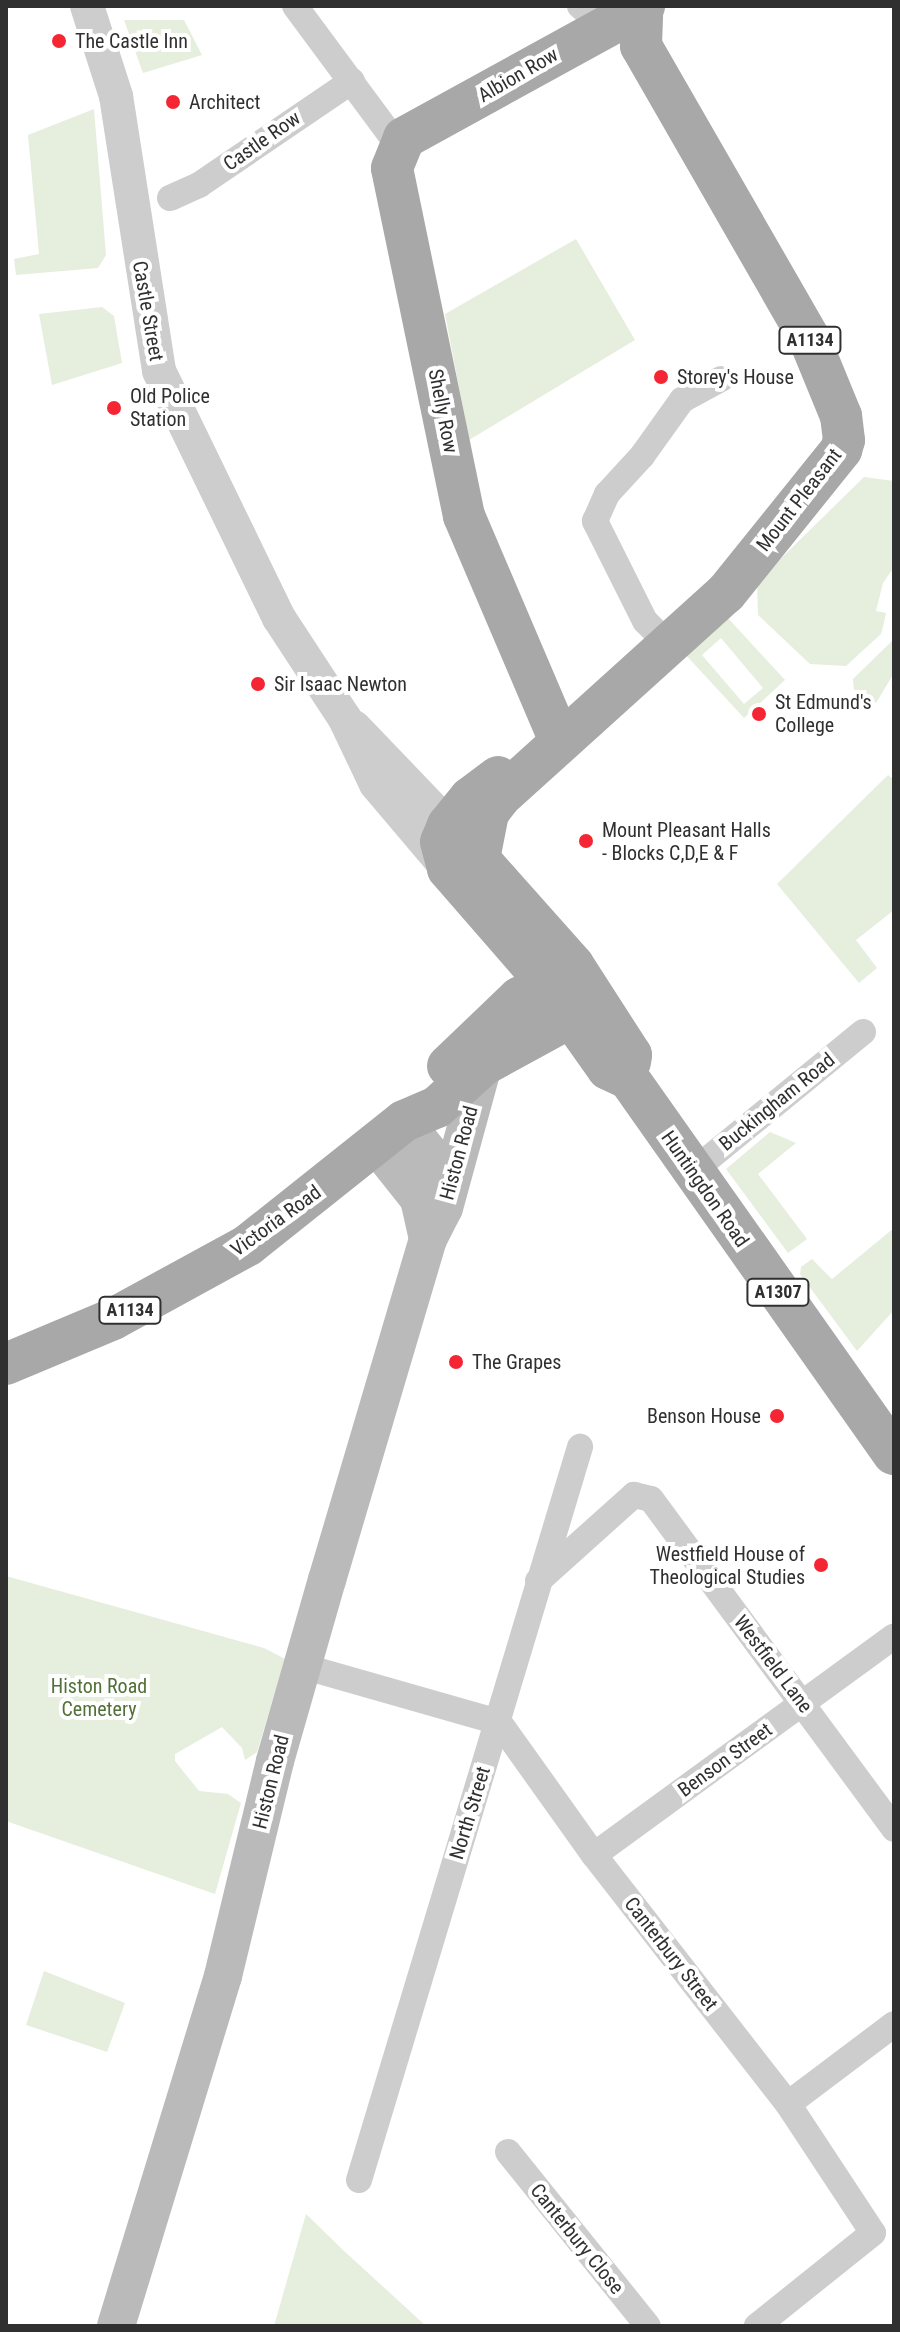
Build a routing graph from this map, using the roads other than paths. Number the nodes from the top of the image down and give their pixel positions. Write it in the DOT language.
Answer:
graph roads {
  1 [pos="87,6"];
  2 [pos="295,6"];
  3 [pos="643,7"];
  4 [pos="591,16"];
  5 [pos="352,81"];
  6 [pos="398,145"];
  7 [pos="170,198"];
  8 [pos="721,379"];
  9 [pos="670,646"];
  10 [pos="345,719"];
  11 [pos="549,749"];
  12 [pos="448,825"];
  13 [pos="463,864"];
  14 [pos="571,990"];
  15 [pos="863,1032"];
  16 [pos="483,1065"];
  17 [pos="390,1133"];
  18 [pos="692,1172"];
  19 [pos="451,1180"];
  20 [pos="428,1239"];
  21 [pos="6,1364"];
  22 [pos="580,1447"];
  23 [pos="894,1454"];
  24 [pos="538,1581"];
  25 [pos="894,1636"];
  26 [pos="302,1666"];
  27 [pos="803,1703"];
  28 [pos="499,1722"];
  29 [pos="894,1829"];
  30 [pos="594,1855"];
  31 [pos="894,2024"];
  32 [pos="788,2104"];
  33 [pos="508,2152"];
  34 [pos="359,2180"];
  35 [pos="116,2326"];
  36 [pos="648,2326"];
  37 [pos="757,2326"];
  1 -- 10 [label="street, Castle Street"];
  2 -- 5 [label="street"];
  3 -- 4 [label="main road, Albion Row / A1134"];
  3 -- 9 [label="main road, Mount Pleasant / A1134"];
  4 -- 6 [label="main road, Albion Row / A1134"];
  5 -- 6 [label="street"];
  5 -- 7 [label="street, Castle Row"];
  6 -- 11 [label="main road, Shelly Row"];
  8 -- 9 [label="street"];
  9 -- 11 [label="main road, Mount Pleasant / A1134"];
  10 -- 12 [label="street, Castle Street"];
  10 -- 13 [label="street, Castle Street"];
  11 -- 12 [label="main road, Mount Pleasant / A1134"];
  11 -- 13 [label="main road, Mount Pleasant / A1134"];
  12 -- 13 [label="main road, Huntingdon Road"];
  13 -- 14 [label="main road, Huntingdon Road"];
  14 -- 16 [label="main road, Victoria Road / A1134"];
  14 -- 17 [label="main road, Victoria Road / A1134"];
  14 -- 18 [label="main road, Huntingdon Road / A1307"];
  15 -- 18 [label="street, Buckingham Road"];
  16 -- 17 [label="main road, Victoria Road / A1134"];
  16 -- 19 [label="main road, Histon Road"];
  17 -- 19 [label="main road"];
  17 -- 20 [label="main road, Histon Road"];
  17 -- 21 [label="main road, Victoria Road / A1134"];
  18 -- 23 [label="main road, Huntingdon Road / A1307"];
  19 -- 20 [label="main road, Histon Road"];
  20 -- 26 [label="main road, Histon Road"];
  22 -- 24 [label="street, North Street"];
  24 -- 27 [label="street, Westfield Lane"];
  24 -- 28 [label="street, North Street"];
  25 -- 27 [label="street, Benson Street"];
  26 -- 28 [label="street"];
  26 -- 35 [label="main road, Histon Road"];
  27 -- 29 [label="street, Westfield Lane"];
  27 -- 30 [label="street, Benson Street"];
  28 -- 30 [label="street, Canterbury Street"];
  28 -- 34 [label="street, North Street"];
  30 -- 32 [label="street, Canterbury Street"];
  31 -- 32 [label="street"];
  32 -- 37 [label="street, Canterbury Street"];
  33 -- 36 [label="street, Canterbury Close"];
}
